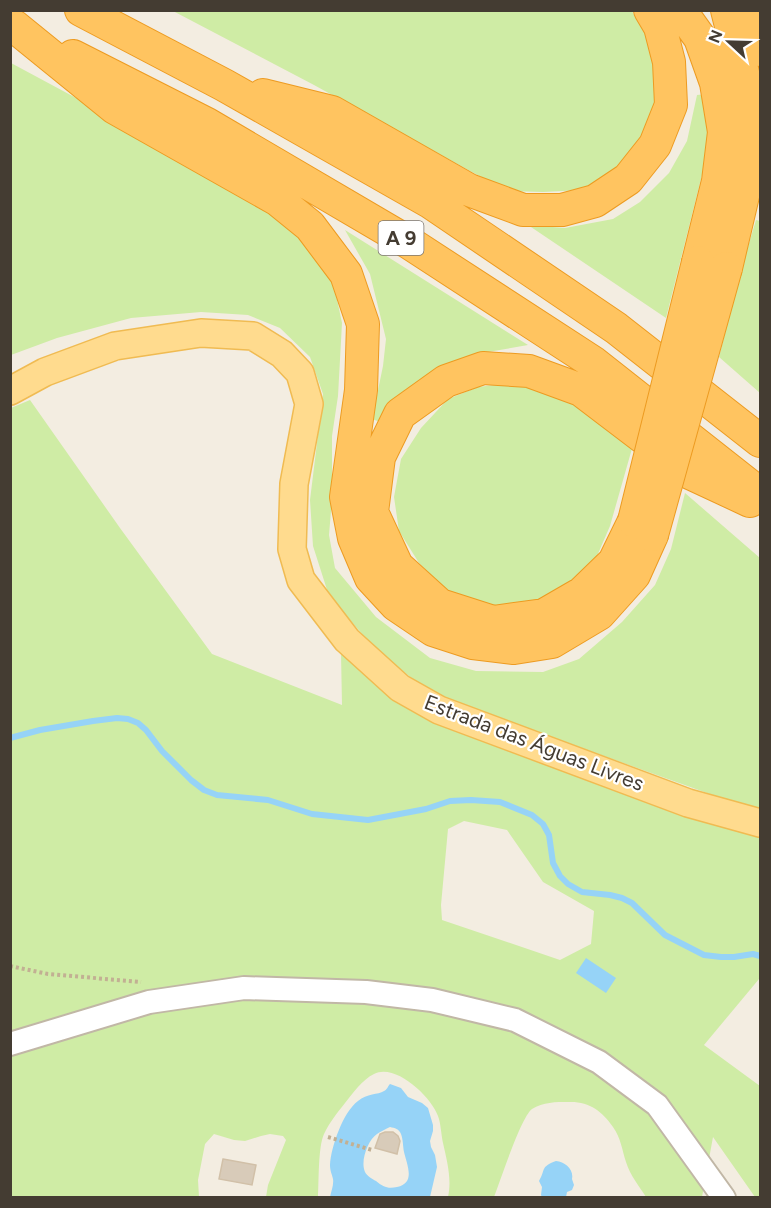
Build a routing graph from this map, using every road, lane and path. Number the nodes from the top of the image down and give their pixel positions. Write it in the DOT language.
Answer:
graph roads {
  1 [pos="81,10"];
  2 [pos="650,10"];
  3 [pos="680,10"];
  4 [pos="728,10"];
  5 [pos="738,10"];
  6 [pos="12,25"];
  7 [pos="760,50"];
  8 [pos="224,85"];
  9 [pos="712,265"];
  10 [pos="10,391"];
  11 [pos="760,441"];
  12 [pos="760,494"];
  13 [pos="760,506"];
  14 [pos="643,528"];
  15 [pos="760,823"];
  16 [pos="10,966"];
  17 [pos="147,983"];
  18 [pos="10,1044"];
  19 [pos="328,1137"];
  20 [pos="372,1150"];
  21 [pos="724,1197"];
  1 -- 8 [label="highway, A 9"];
  2 -- 8 [label="highway"];
  3 -- 9 [label="highway"];
  4 -- 9 [label="highway"];
  5 -- 7 [label="highway"];
  6 -- 12 [label="highway, A 9"];
  6 -- 14 [label="highway"];
  8 -- 11 [label="highway, A 9"];
  9 -- 14 [label="highway, bridge"];
  10 -- 15 [label="main road, Estrada das Águas Livres"];
  13 -- 14 [label="highway"];
  16 -- 17 [label="path"];
  18 -- 21 [label="lane"];
  19 -- 20 [label="path"];
}
